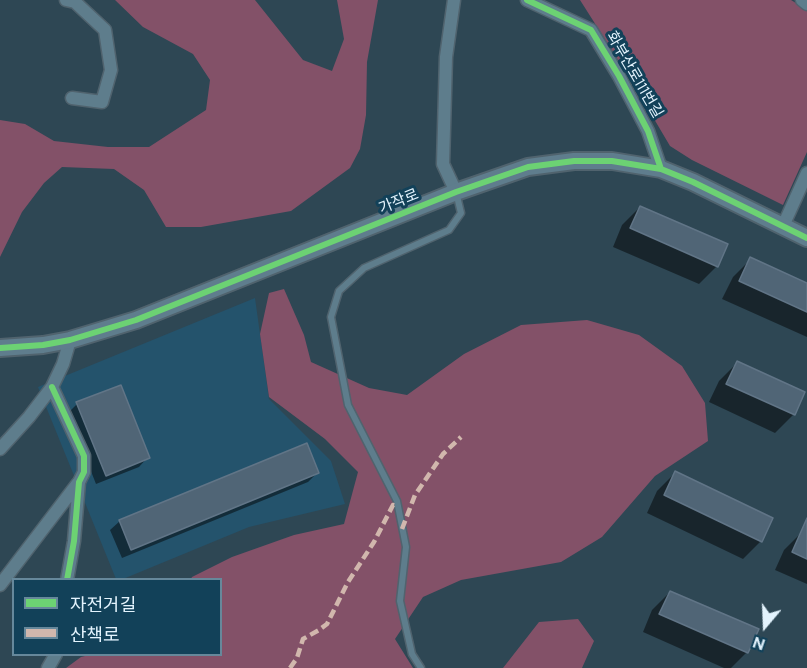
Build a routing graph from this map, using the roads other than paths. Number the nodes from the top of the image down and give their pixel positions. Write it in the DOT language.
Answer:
graph roads {
  1 [pos="66,0"];
  2 [pos="454,0"];
  3 [pos="527,0"];
  4 [pos="802,0"];
  5 [pos="807,4"];
  6 [pos="72,98"];
  7 [pos="661,169"];
  8 [pos="807,173"];
  9 [pos="456,192"];
  10 [pos="783,226"];
  11 [pos="807,237"];
  12 [pos="70,340"];
  13 [pos="0,348"];
  14 [pos="52,387"];
  15 [pos="0,449"];
  16 [pos="79,482"];
  17 [pos="67,578"];
  18 [pos="0,585"];
  19 [pos="421,668"];
  1 -- 6 [label="street"];
  2 -- 9 [label="street"];
  3 -- 7 [label="street, 화부산로111번길"];
  4 -- 5 [label="street"];
  7 -- 9 [label="street, 가작로"];
  7 -- 10 [label="street, 가작로"];
  8 -- 10 [label="street"];
  9 -- 12 [label="street, 가작로"];
  9 -- 19 [label="lane"];
  10 -- 11 [label="street, 가작로"];
  12 -- 13 [label="street, 가작로"];
  12 -- 14 [label="street"];
  14 -- 15 [label="street"];
  14 -- 16 [label="street"];
  16 -- 17 [label="street"];
  16 -- 18 [label="street"];
}
